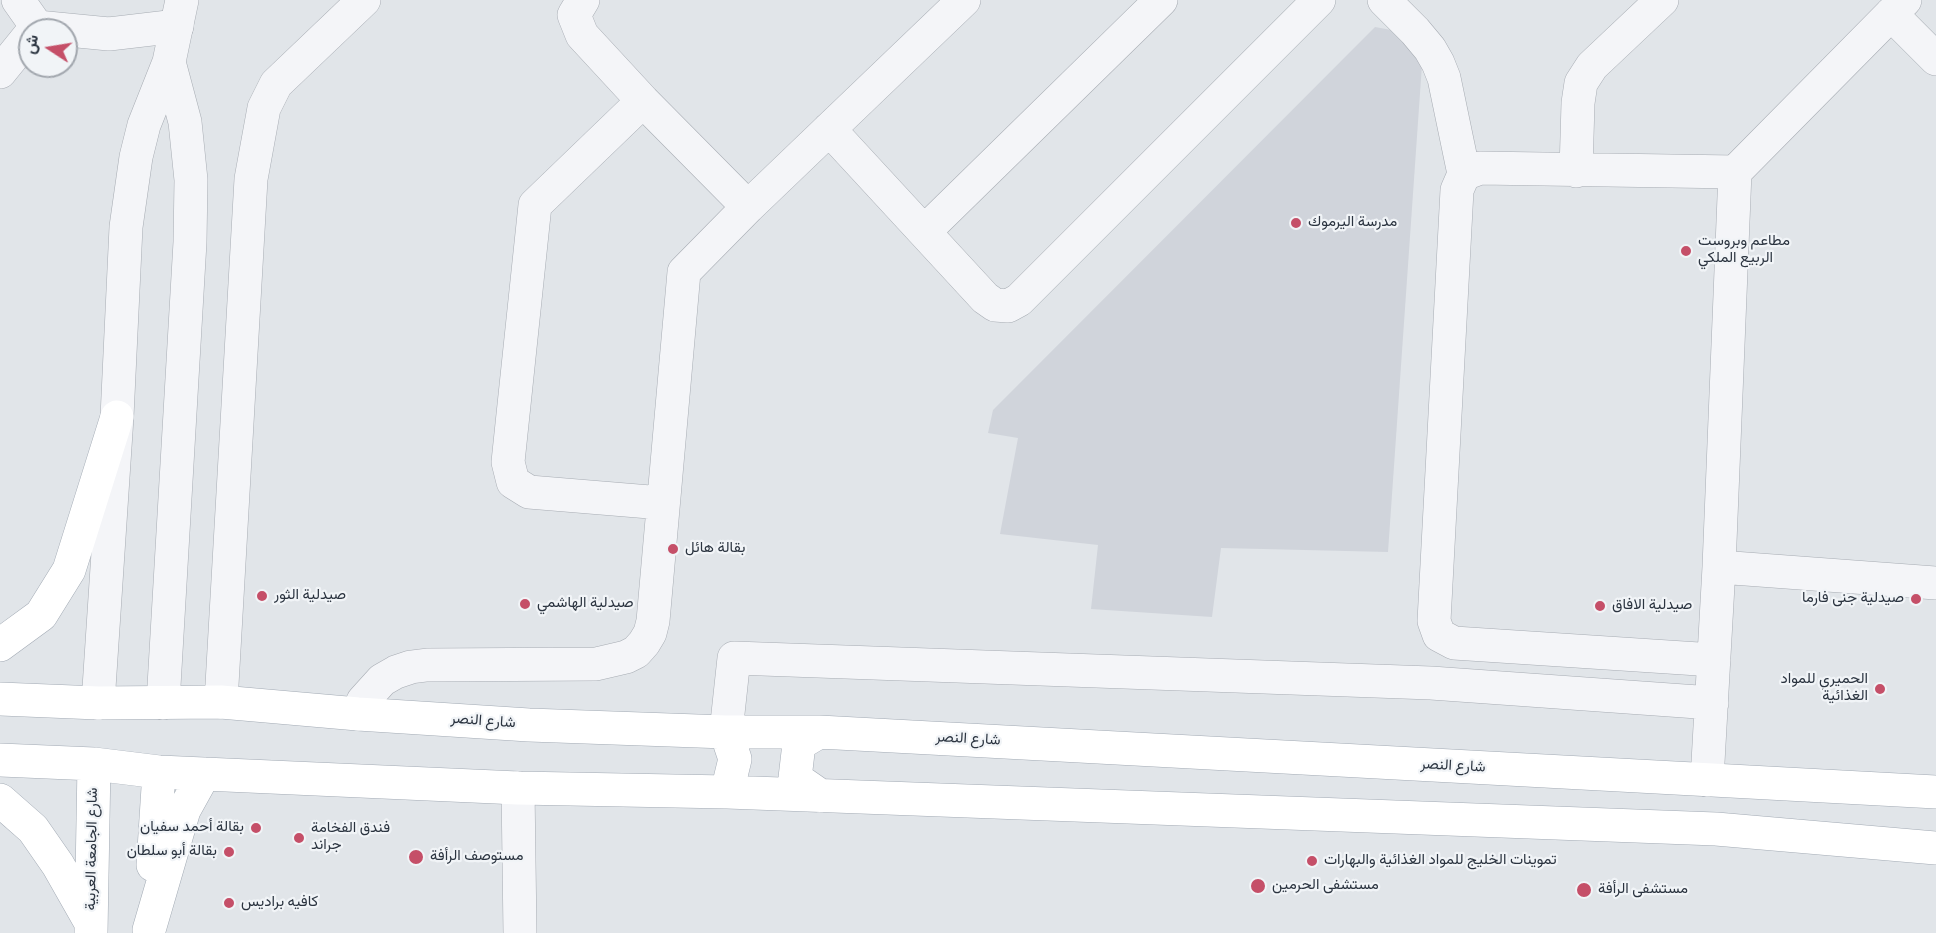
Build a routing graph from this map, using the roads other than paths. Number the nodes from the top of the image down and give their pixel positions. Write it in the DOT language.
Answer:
graph roads {
  1 [pos="18,0"];
  2 [pos="364,0"];
  3 [pos="583,0"];
  4 [pos="964,0"];
  5 [pos="1161,0"];
  6 [pos="1319,0"];
  7 [pos="1384,0"];
  8 [pos="1662,0"];
  9 [pos="1898,7"];
  10 [pos="180,13"];
  11 [pos="27,18"];
  12 [pos="78,33"];
  13 [pos="18,50"];
  14 [pos="1936,59"];
  15 [pos="169,62"];
  16 [pos="0,72"];
  17 [pos="643,101"];
  18 [pos="830,129"];
  19 [pos="1576,171"];
  20 [pos="1735,172"];
  21 [pos="1464,174"];
  22 [pos="748,207"];
  23 [pos="925,231"];
  24 [pos="117,417"];
  25 [pos="662,503"];
  26 [pos="1719,567"];
  27 [pos="1936,584"];
  28 [pos="0,645"];
  29 [pos="1714,660"];
  30 [pos="0,699"];
  31 [pos="221,702"];
  32 [pos="1712,702"];
  33 [pos="98,703"];
  34 [pos="163,703"];
  35 [pos="357,714"];
  36 [pos="726,732"];
  37 [pos="819,732"];
  38 [pos="0,760"];
  39 [pos="94,764"];
  40 [pos="159,772"];
  41 [pos="204,774"];
  42 [pos="1707,780"];
  43 [pos="519,788"];
  44 [pos="727,792"];
  45 [pos="1936,792"];
  46 [pos="821,796"];
  47 [pos="0,800"];
  48 [pos="1936,848"];
  49 [pos="92,928"];
  50 [pos="149,932"];
  51 [pos="520,933"];
  1 -- 11 [label="street"];
  2 -- 31 [label="street"];
  3 -- 17 [label="street"];
  4 -- 18 [label="street"];
  5 -- 23 [label="street"];
  6 -- 23 [label="street"];
  7 -- 21 [label="street"];
  8 -- 19 [label="street"];
  9 -- 14 [label="street"];
  9 -- 20 [label="street"];
  10 -- 12 [label="street"];
  10 -- 15 [label="street"];
  13 -- 16 [label="street"];
  15 -- 24 [label="street"];
  15 -- 34 [label="street"];
  17 -- 22 [label="street"];
  17 -- 25 [label="street"];
  18 -- 22 [label="street"];
  18 -- 23 [label="street"];
  19 -- 20 [label="street"];
  19 -- 21 [label="street"];
  20 -- 26 [label="street"];
  21 -- 29 [label="street"];
  22 -- 25 [label="street"];
  24 -- 28 [label="main road"];
  24 -- 33 [label="street"];
  25 -- 35 [label="street"];
  26 -- 27 [label="street"];
  26 -- 29 [label="street"];
  29 -- 32 [label="street"];
  30 -- 33 [label="main road, شارع النصر"];
  31 -- 34 [label="main road, شارع النصر"];
  31 -- 35 [label="main road, شارع النصر"];
  32 -- 36 [label="street"];
  32 -- 42 [label="street"];
  33 -- 34 [label="main road, شارع النصر"];
  35 -- 36 [label="main road, شارع النصر"];
  36 -- 37 [label="main road, شارع النصر"];
  36 -- 44 [label="main road"];
  37 -- 42 [label="main road, شارع النصر"];
  37 -- 46 [label="main road"];
  38 -- 39 [label="main road"];
  39 -- 40 [label="main road"];
  39 -- 49 [label="main road, شارع الجامعة العربية"];
  40 -- 41 [label="main road"];
  40 -- 50 [label="main road"];
  41 -- 43 [label="main road"];
  41 -- 50 [label="main road"];
  42 -- 45 [label="main road, شارع النصر"];
  43 -- 44 [label="main road"];
  43 -- 51 [label="street"];
  44 -- 46 [label="main road"];
  46 -- 48 [label="main road"];
  47 -- 49 [label="main road"];
}
